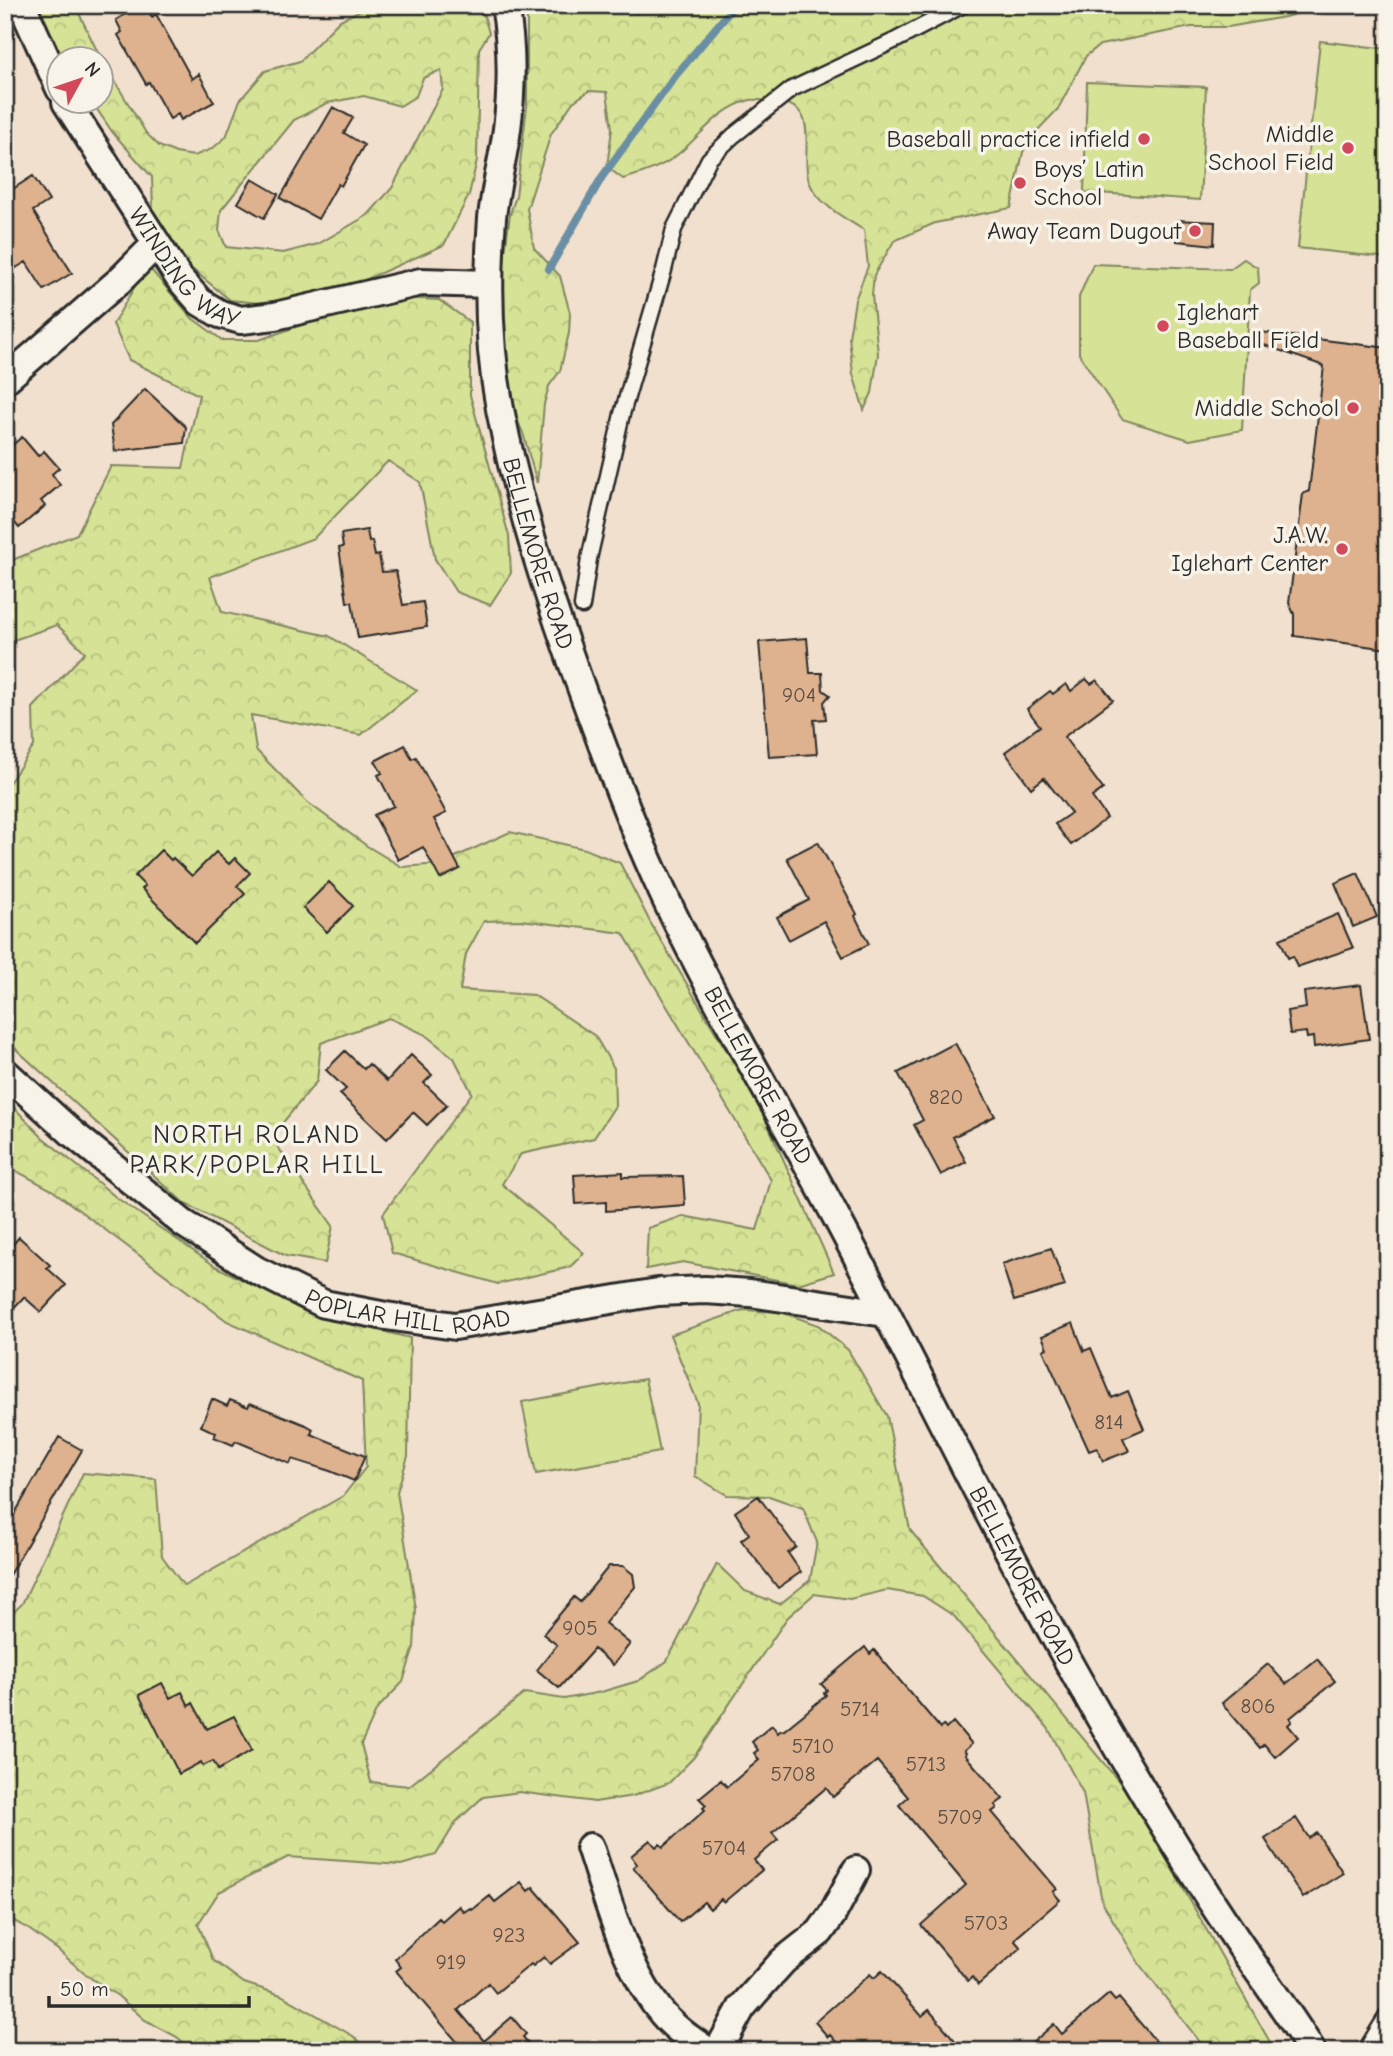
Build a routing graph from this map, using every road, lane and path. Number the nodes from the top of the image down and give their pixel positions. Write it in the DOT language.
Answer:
graph roads {
  1 [pos="22,5"];
  2 [pos="505,5"];
  3 [pos="963,5"];
  4 [pos="46,58"];
  5 [pos="75,116"];
  6 [pos="156,244"];
  7 [pos="489,284"];
  8 [pos="5,380"];
  9 [pos="582,606"];
  10 [pos="5,1072"];
  11 [pos="885,1314"];
  12 [pos="590,1847"];
  13 [pos="856,1870"];
  14 [pos="1388,2014"];
  15 [pos="708,2051"];
  16 [pos="718,2051"];
  17 [pos="1312,2051"];
  18 [pos="1365,2051"];
  1 -- 4 [label="street"];
  2 -- 7 [label="street, BELLEMORE ROAD"];
  3 -- 9 [label="lane"];
  5 -- 6 [label="street, WINDING WAY"];
  6 -- 7 [label="street, WINDING WAY"];
  6 -- 8 [label="street"];
  7 -- 11 [label="street, BELLEMORE ROAD"];
  10 -- 11 [label="street, POPLAR HILL ROAD"];
  11 -- 17 [label="street, BELLEMORE ROAD"];
  12 -- 15 [label="street"];
  13 -- 16 [label="street"];
  14 -- 18 [label="lane"];
}
